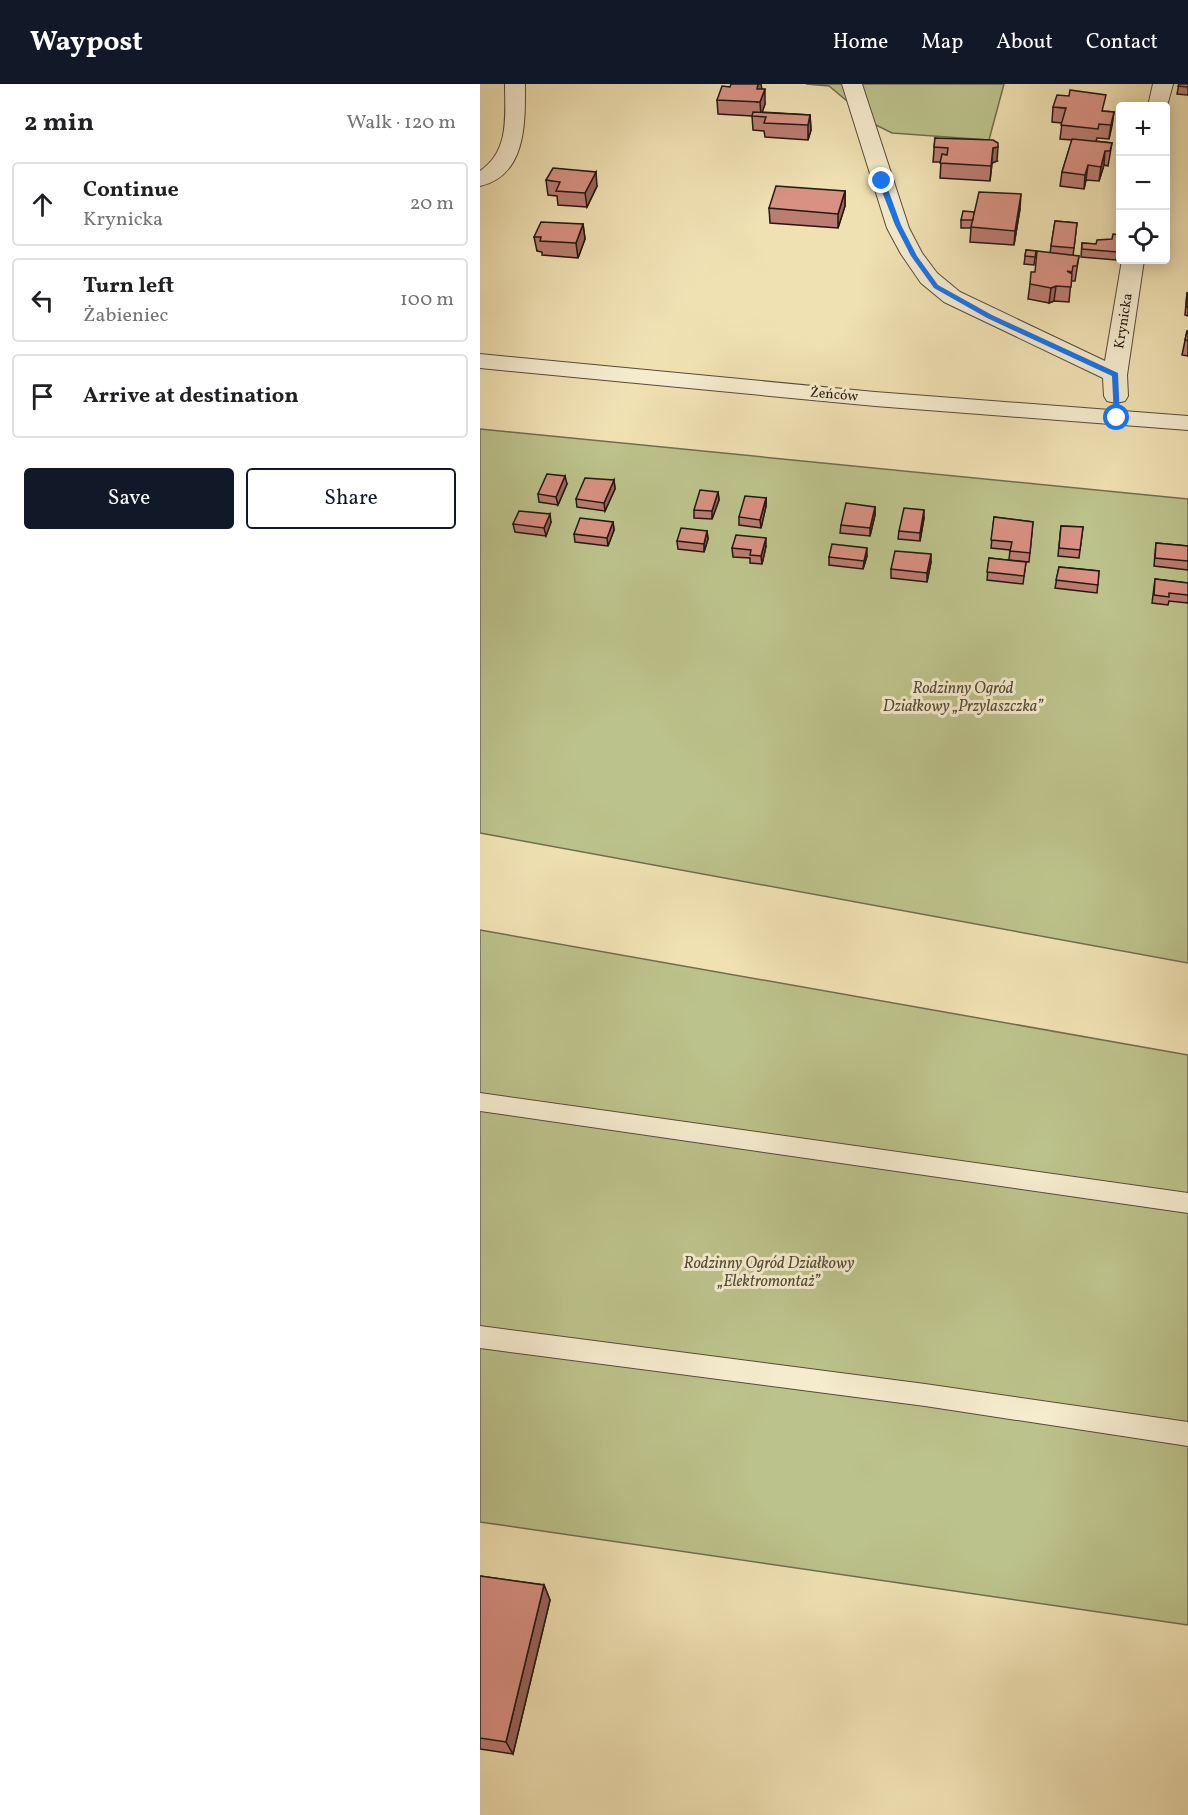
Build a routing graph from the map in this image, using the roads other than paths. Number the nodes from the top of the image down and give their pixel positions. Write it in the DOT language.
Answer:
graph roads {
  1 [pos="515,84"];
  2 [pos="852,84"];
  3 [pos="1163,84"];
  4 [pos="1159,102"];
  5 [pos="480,180"];
  6 [pos="1132,264"];
  7 [pos="480,361"];
  8 [pos="1115,375"];
  9 [pos="1117,418"];
  10 [pos="1188,423"];
  11 [pos="480,1102"];
  12 [pos="1188,1203"];
  13 [pos="480,1338"];
  14 [pos="1188,1434"];
  1 -- 5 [label="street"];
  2 -- 8 [label="street"];
  3 -- 4 [label="street"];
  6 -- 8 [label="street, Krynicka"];
  7 -- 9 [label="street, Żeńców"];
  8 -- 9 [label="street, Krynicka"];
  9 -- 10 [label="street, Żeńców"];
  11 -- 12 [label="lane"];
  13 -- 14 [label="lane"];
}
